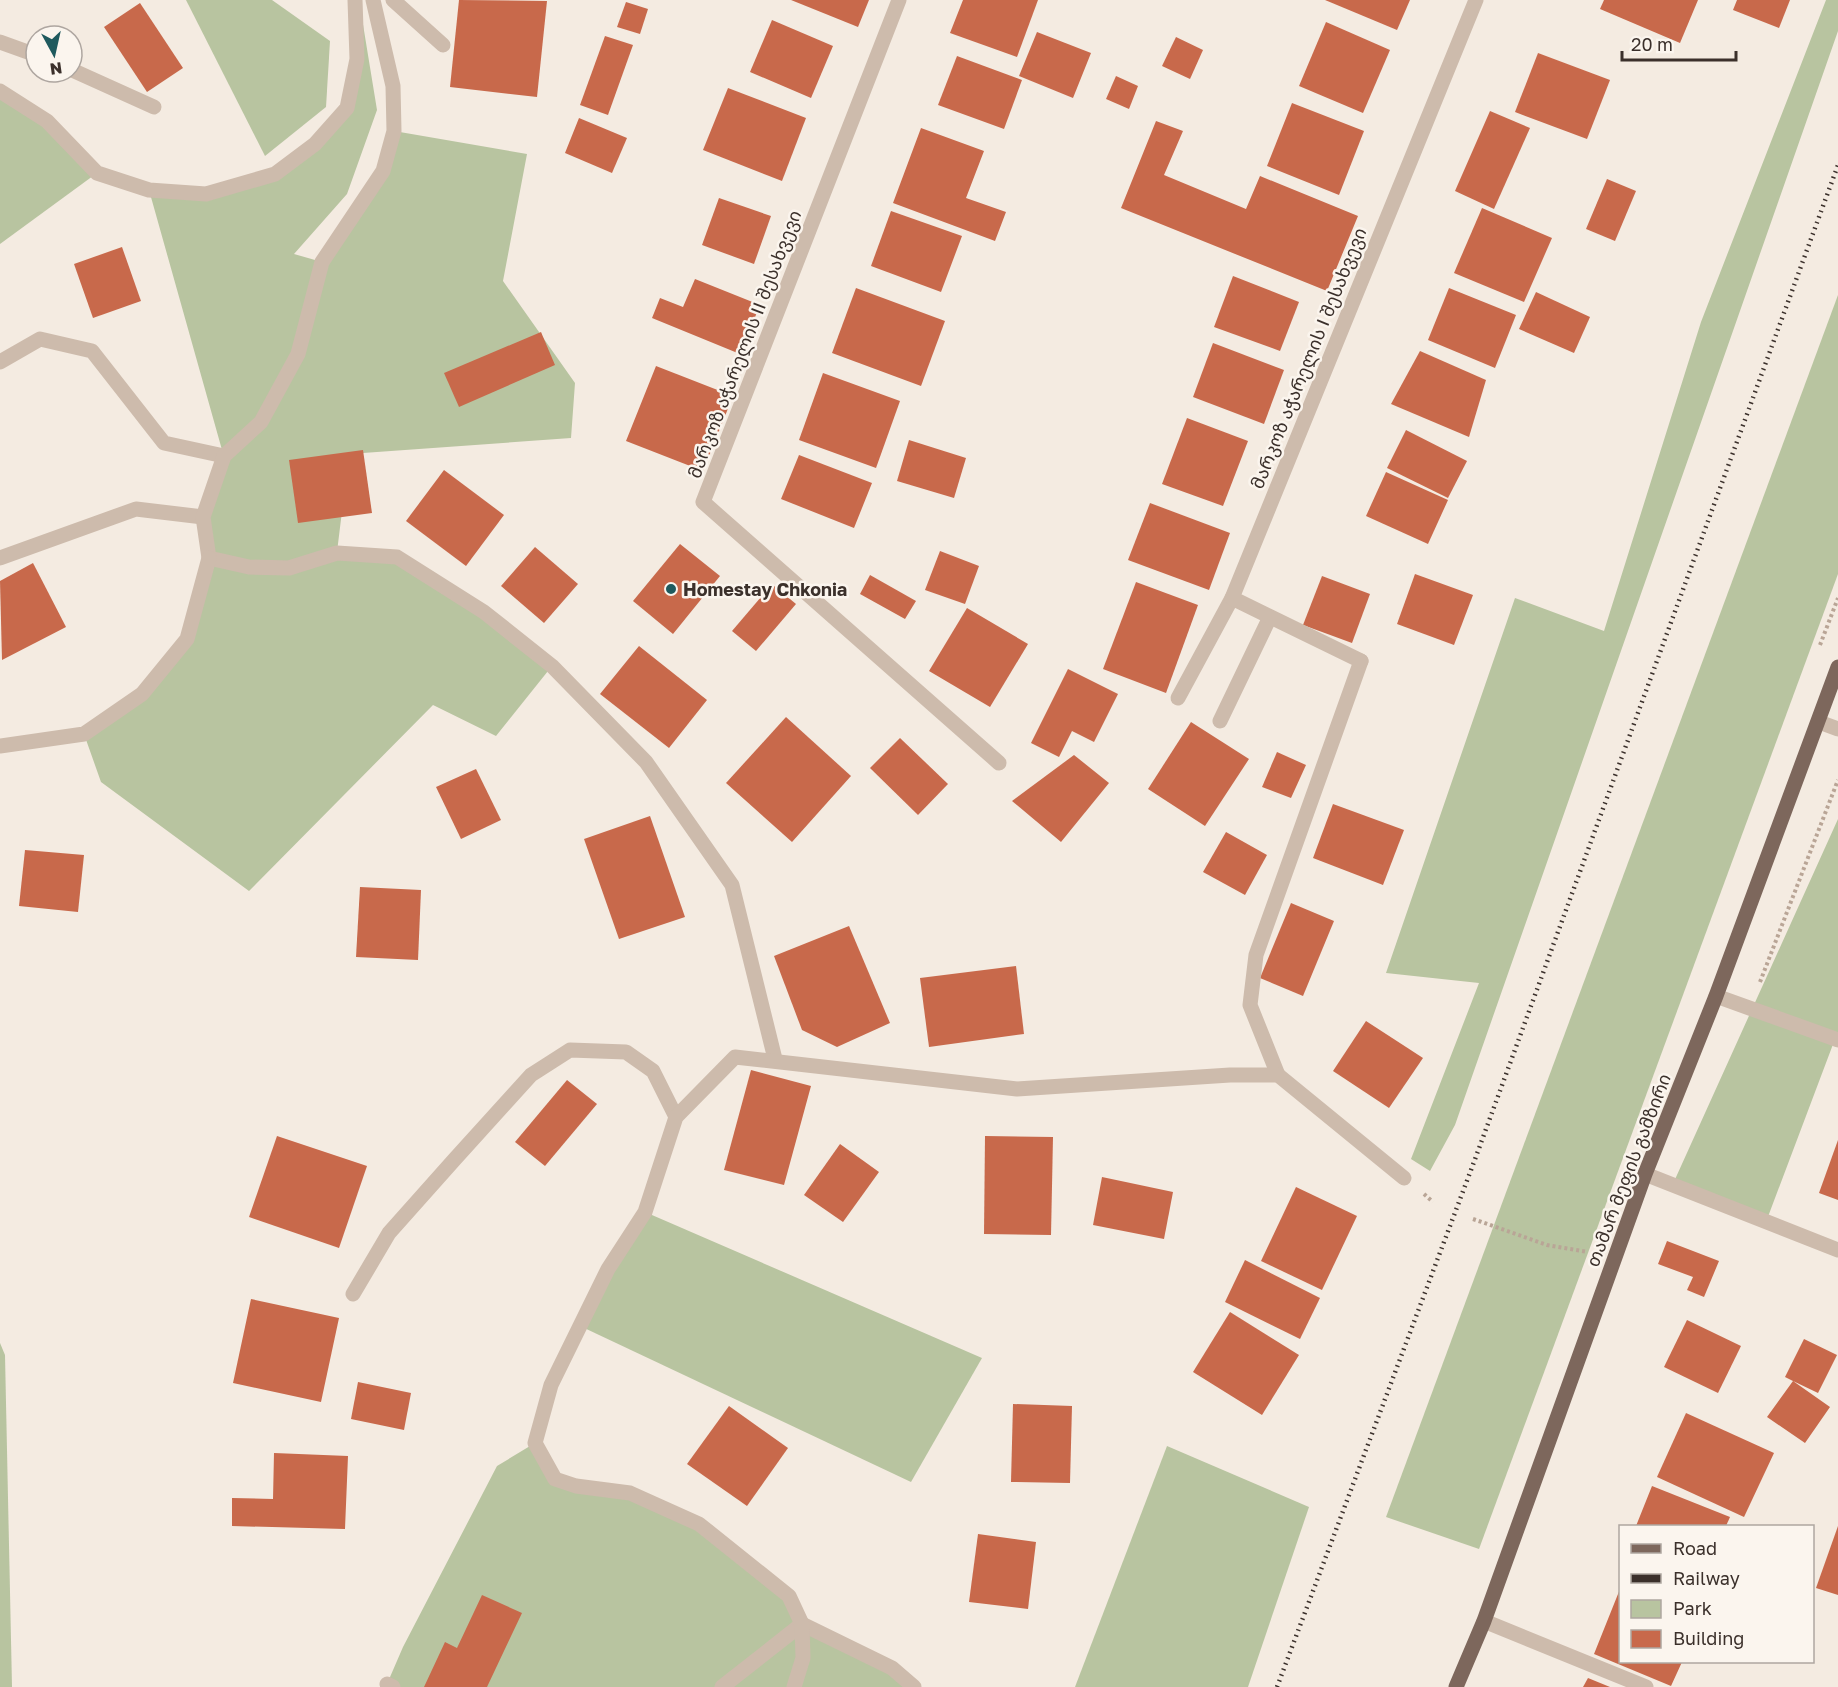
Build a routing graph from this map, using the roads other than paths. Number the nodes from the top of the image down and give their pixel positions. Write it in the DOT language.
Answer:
graph roads {
  1 [pos="355,0"];
  2 [pos="373,0"];
  3 [pos="393,0"];
  4 [pos="899,0"];
  5 [pos="1476,0"];
  6 [pos="0,42"];
  7 [pos="443,45"];
  8 [pos="24,51"];
  9 [pos="84,75"];
  10 [pos="0,91"];
  11 [pos="154,107"];
  12 [pos="0,362"];
  13 [pos="224,456"];
  14 [pos="203,517"];
  15 [pos="0,558"];
  16 [pos="209,558"];
  17 [pos="1232,598"];
  18 [pos="1270,617"];
  19 [pos="1838,667"];
  20 [pos="1178,698"];
  21 [pos="1220,721"];
  22 [pos="1819,722"];
  23 [pos="1838,729"];
  24 [pos="0,746"];
  25 [pos="999,763"];
  26 [pos="1716,996"];
  27 [pos="1838,1040"];
  28 [pos="775,1059"];
  29 [pos="1278,1075"];
  30 [pos="676,1117"];
  31 [pos="1645,1174"];
  32 [pos="1404,1178"];
  33 [pos="1838,1250"];
  34 [pos="353,1294"];
  35 [pos="1484,1621"];
  36 [pos="802,1624"];
  37 [pos="722,1687"];
  38 [pos="794,1687"];
  39 [pos="914,1687"];
  40 [pos="1456,1687"];
  41 [pos="1646,1687"];
  1 -- 10 [label="street"];
  2 -- 13 [label="street"];
  3 -- 7 [label="street"];
  4 -- 25 [label="street, მარკოზ აჭარელის II შესახვევი"];
  5 -- 17 [label="street, მარკოზ აჭარელის I შესახვევი"];
  6 -- 8 [label="street"];
  9 -- 11 [label="street"];
  12 -- 13 [label="street"];
  13 -- 14 [label="street"];
  14 -- 15 [label="street"];
  14 -- 16 [label="street"];
  16 -- 24 [label="street"];
  16 -- 28 [label="street"];
  17 -- 18 [label="street"];
  17 -- 20 [label="street, მარკოზ აჭარელის I შესახვევი"];
  18 -- 21 [label="street"];
  18 -- 29 [label="street"];
  19 -- 22 [label="main road, თამარ მეფის გამზირი"];
  22 -- 23 [label="street"];
  22 -- 26 [label="main road, თამარ მეფის გამზირი"];
  26 -- 27 [label="street"];
  26 -- 31 [label="main road, თამარ მეფის გამზირი"];
  28 -- 29 [label="street"];
  28 -- 30 [label="street"];
  29 -- 32 [label="street"];
  30 -- 34 [label="street"];
  30 -- 36 [label="street"];
  31 -- 33 [label="street"];
  31 -- 35 [label="main road, თამარ მეფის გამზირი"];
  35 -- 40 [label="main road, თამარ მეფის გამზირი"];
  35 -- 41 [label="street"];
  36 -- 37 [label="street"];
  36 -- 38 [label="street"];
  36 -- 39 [label="street"];
}
